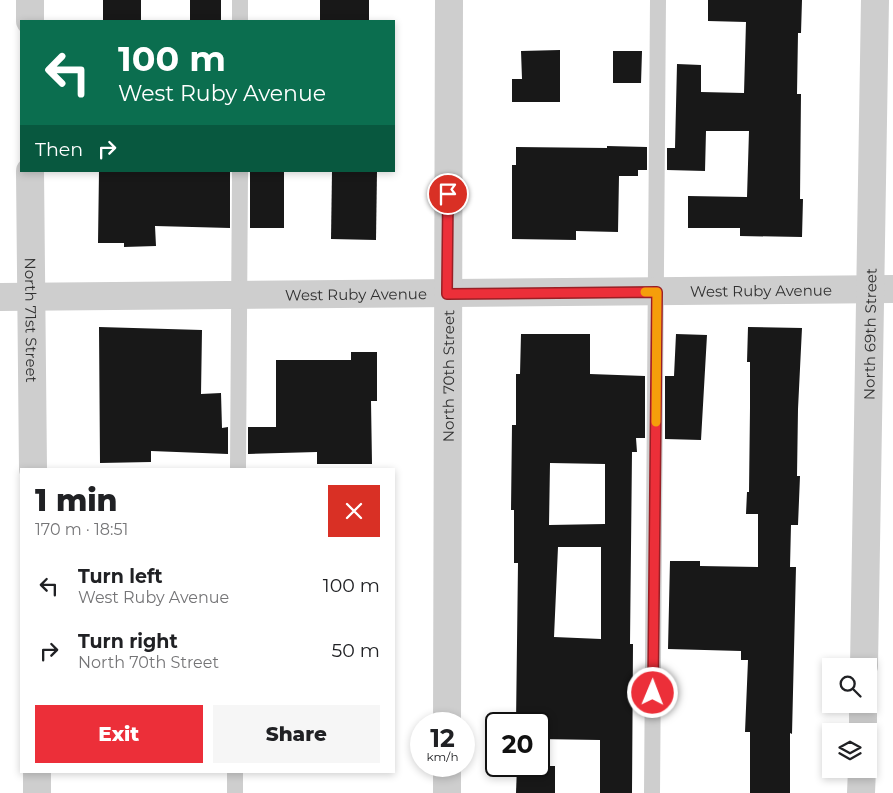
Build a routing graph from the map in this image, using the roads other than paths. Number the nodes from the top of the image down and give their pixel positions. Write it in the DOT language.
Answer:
graph roads {
  1 [pos="30,0"];
  2 [pos="240,0"];
  3 [pos="449,0"];
  4 [pos="658,0"];
  5 [pos="874,0"];
  6 [pos="30,20"];
  7 [pos="240,20"];
  8 [pos="30,172"];
  9 [pos="240,172"];
  10 [pos="882,289"];
  11 [pos="657,292"];
  12 [pos="447,294"];
  13 [pos="240,296"];
  14 [pos="0,297"];
  15 [pos="31,297"];
  16 [pos="33,468"];
  17 [pos="238,468"];
  18 [pos="864,658"];
  19 [pos="447,712"];
  20 [pos="36,773"];
  21 [pos="235,773"];
  22 [pos="447,777"];
  23 [pos="862,778"];
  24 [pos="37,793"];
  25 [pos="235,793"];
  26 [pos="447,793"];
  27 [pos="652,793"];
  28 [pos="861,793"];
  1 -- 6 [label="street"];
  2 -- 7 [label="lane"];
  3 -- 12 [label="street, North 70th Street"];
  4 -- 11 [label="lane"];
  5 -- 10 [label="street, North 69th Street"];
  8 -- 15 [label="street, North 71st Street"];
  9 -- 13 [label="lane"];
  10 -- 11 [label="street, West Ruby Avenue"];
  10 -- 18 [label="street, North 69th Street"];
  11 -- 12 [label="street, West Ruby Avenue"];
  11 -- 27 [label="lane"];
  12 -- 13 [label="street, West Ruby Avenue"];
  12 -- 19 [label="street, North 70th Street"];
  13 -- 15 [label="street, West Ruby Avenue"];
  13 -- 17 [label="lane"];
  14 -- 15 [label="street, West Ruby Avenue"];
  15 -- 16 [label="street, North 71st Street"];
  20 -- 24 [label="street"];
  21 -- 25 [label="lane"];
  22 -- 26 [label="street"];
  23 -- 28 [label="street"];
}
